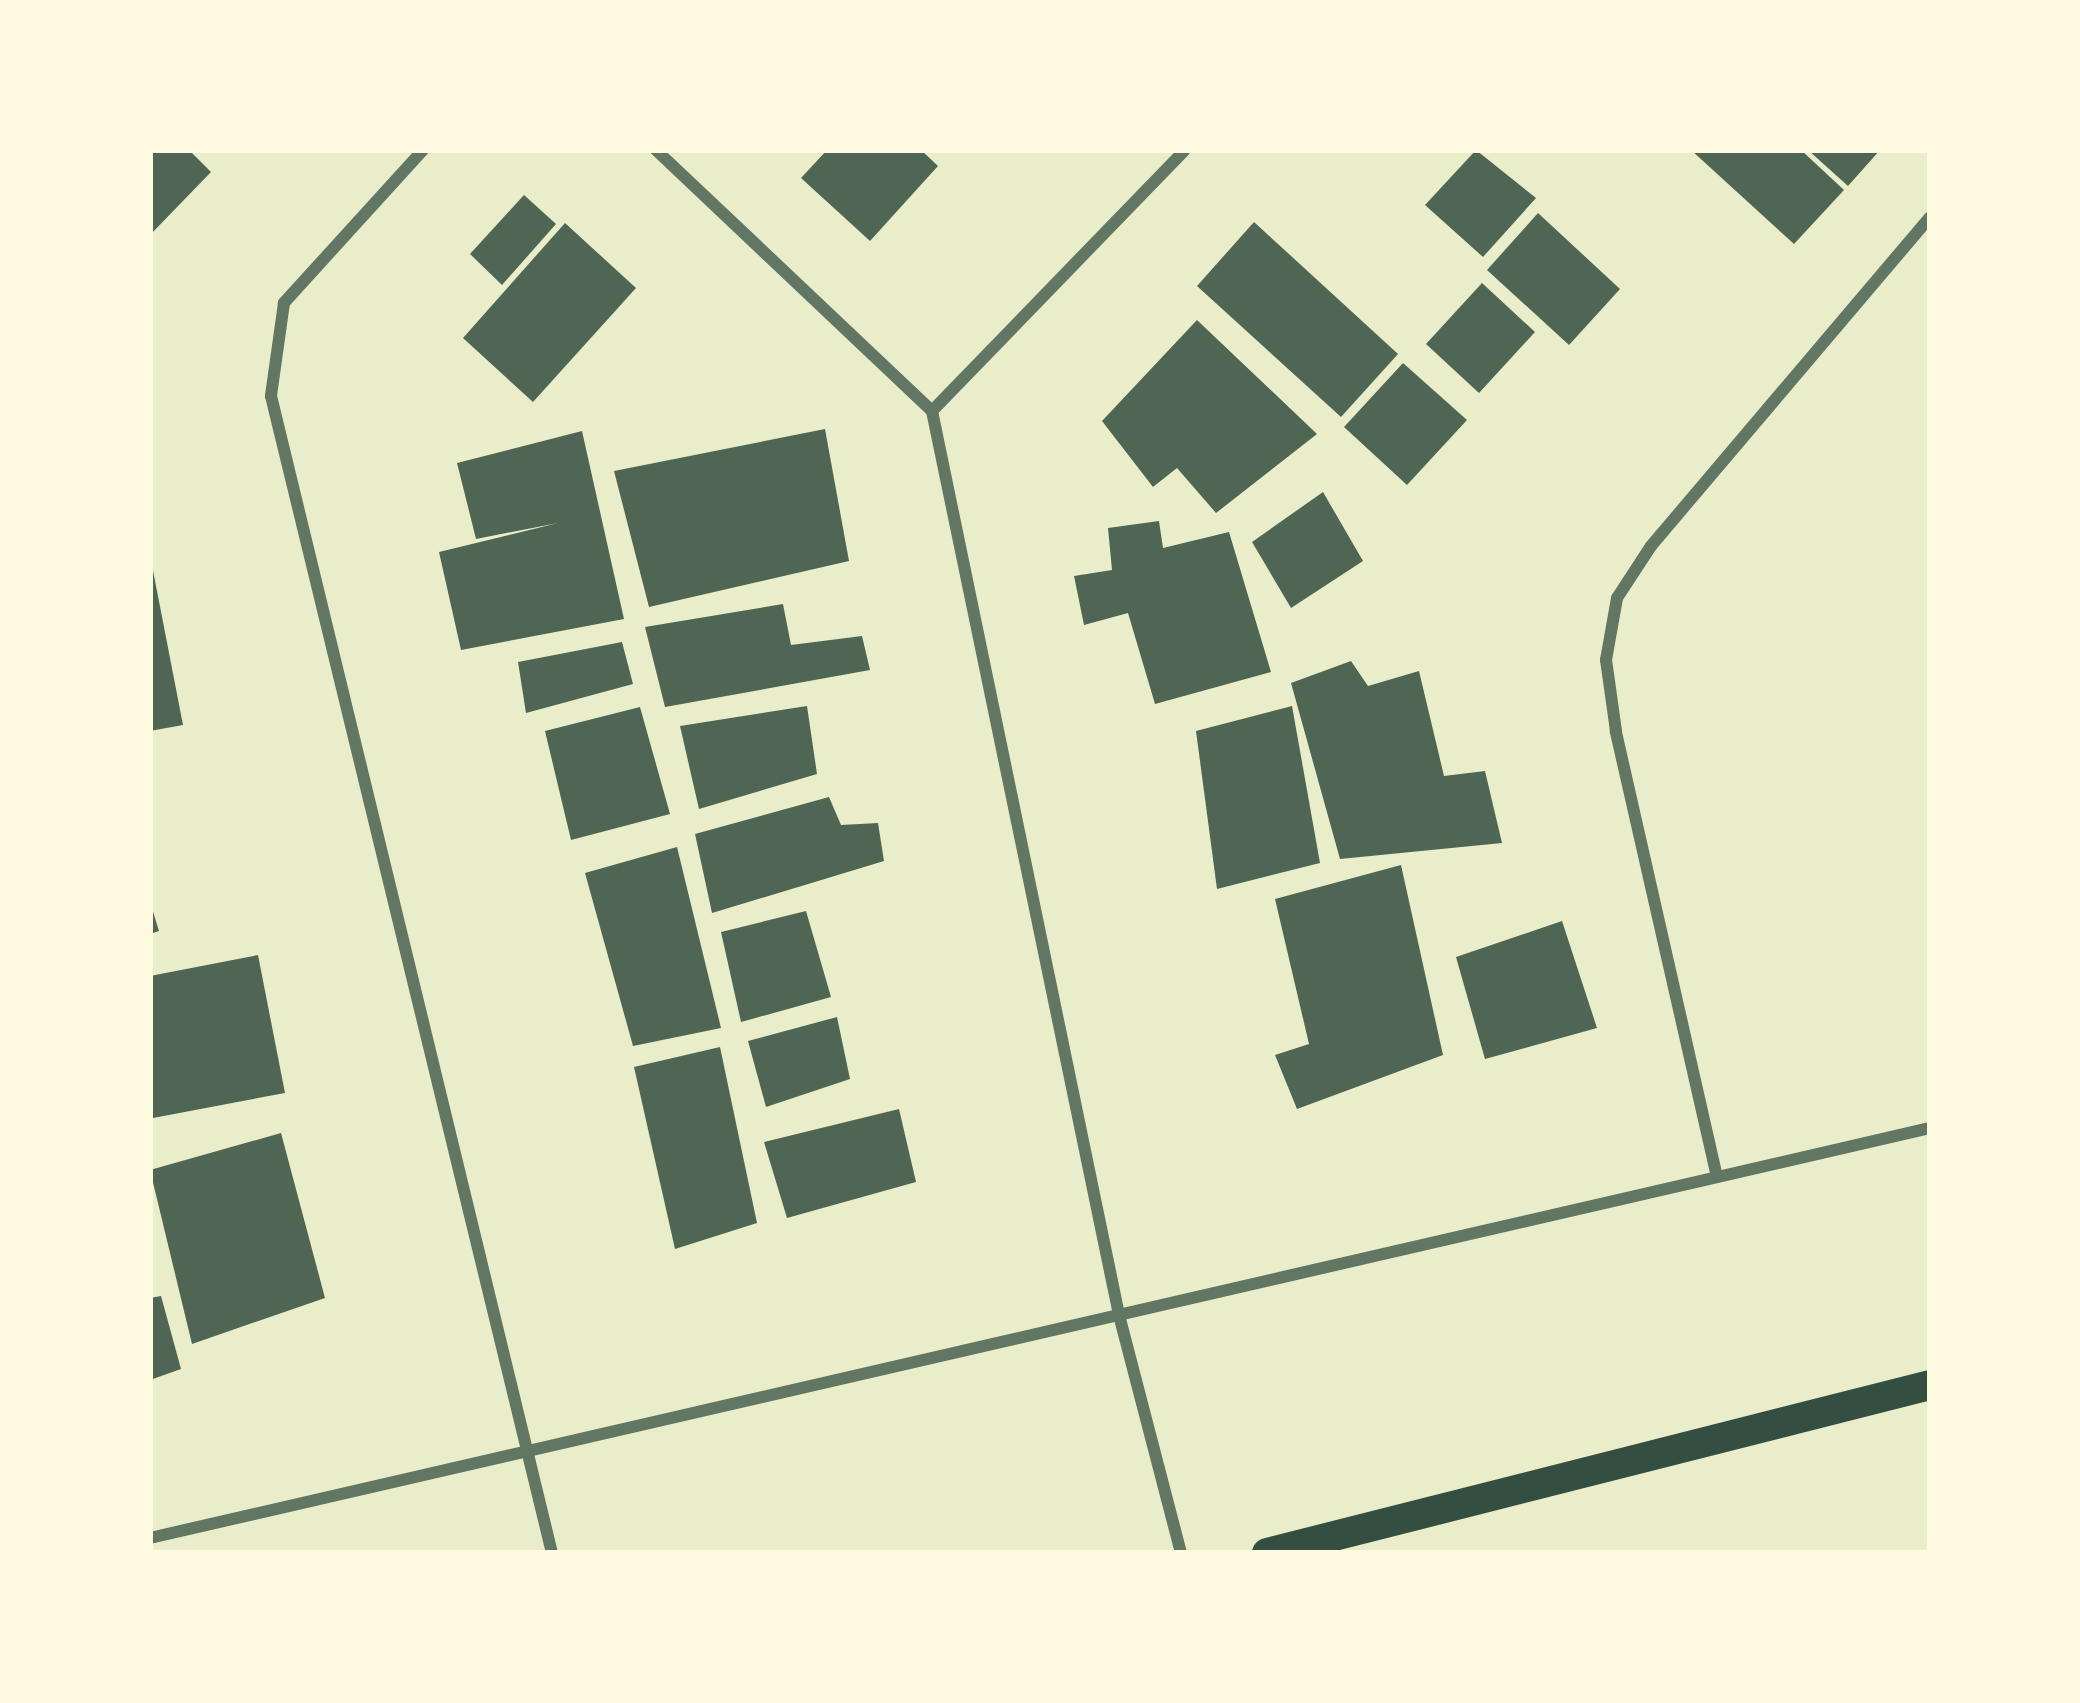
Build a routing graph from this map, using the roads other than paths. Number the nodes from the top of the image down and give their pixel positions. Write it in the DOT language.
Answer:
graph roads {
  1 [pos="423,150"];
  2 [pos="656,150"];
  3 [pos="1185,150"];
  4 [pos="1930,217"];
  5 [pos="932,411"];
  6 [pos="1930,1128"];
  7 [pos="1717,1177"];
  8 [pos="1119,1315"];
  9 [pos="1930,1385"];
  10 [pos="528,1452"];
  11 [pos="150,1538"];
  12 [pos="552,1553"];
  13 [pos="1181,1553"];
  14 [pos="1267,1553"];
  1 -- 10 [label="street"];
  2 -- 5 [label="street"];
  3 -- 5 [label="street"];
  4 -- 7 [label="street"];
  5 -- 8 [label="street"];
  6 -- 7 [label="street"];
  7 -- 8 [label="street"];
  8 -- 10 [label="street"];
  8 -- 13 [label="street"];
  9 -- 14 [label="main road"];
  10 -- 11 [label="street"];
  10 -- 12 [label="street"];
}
